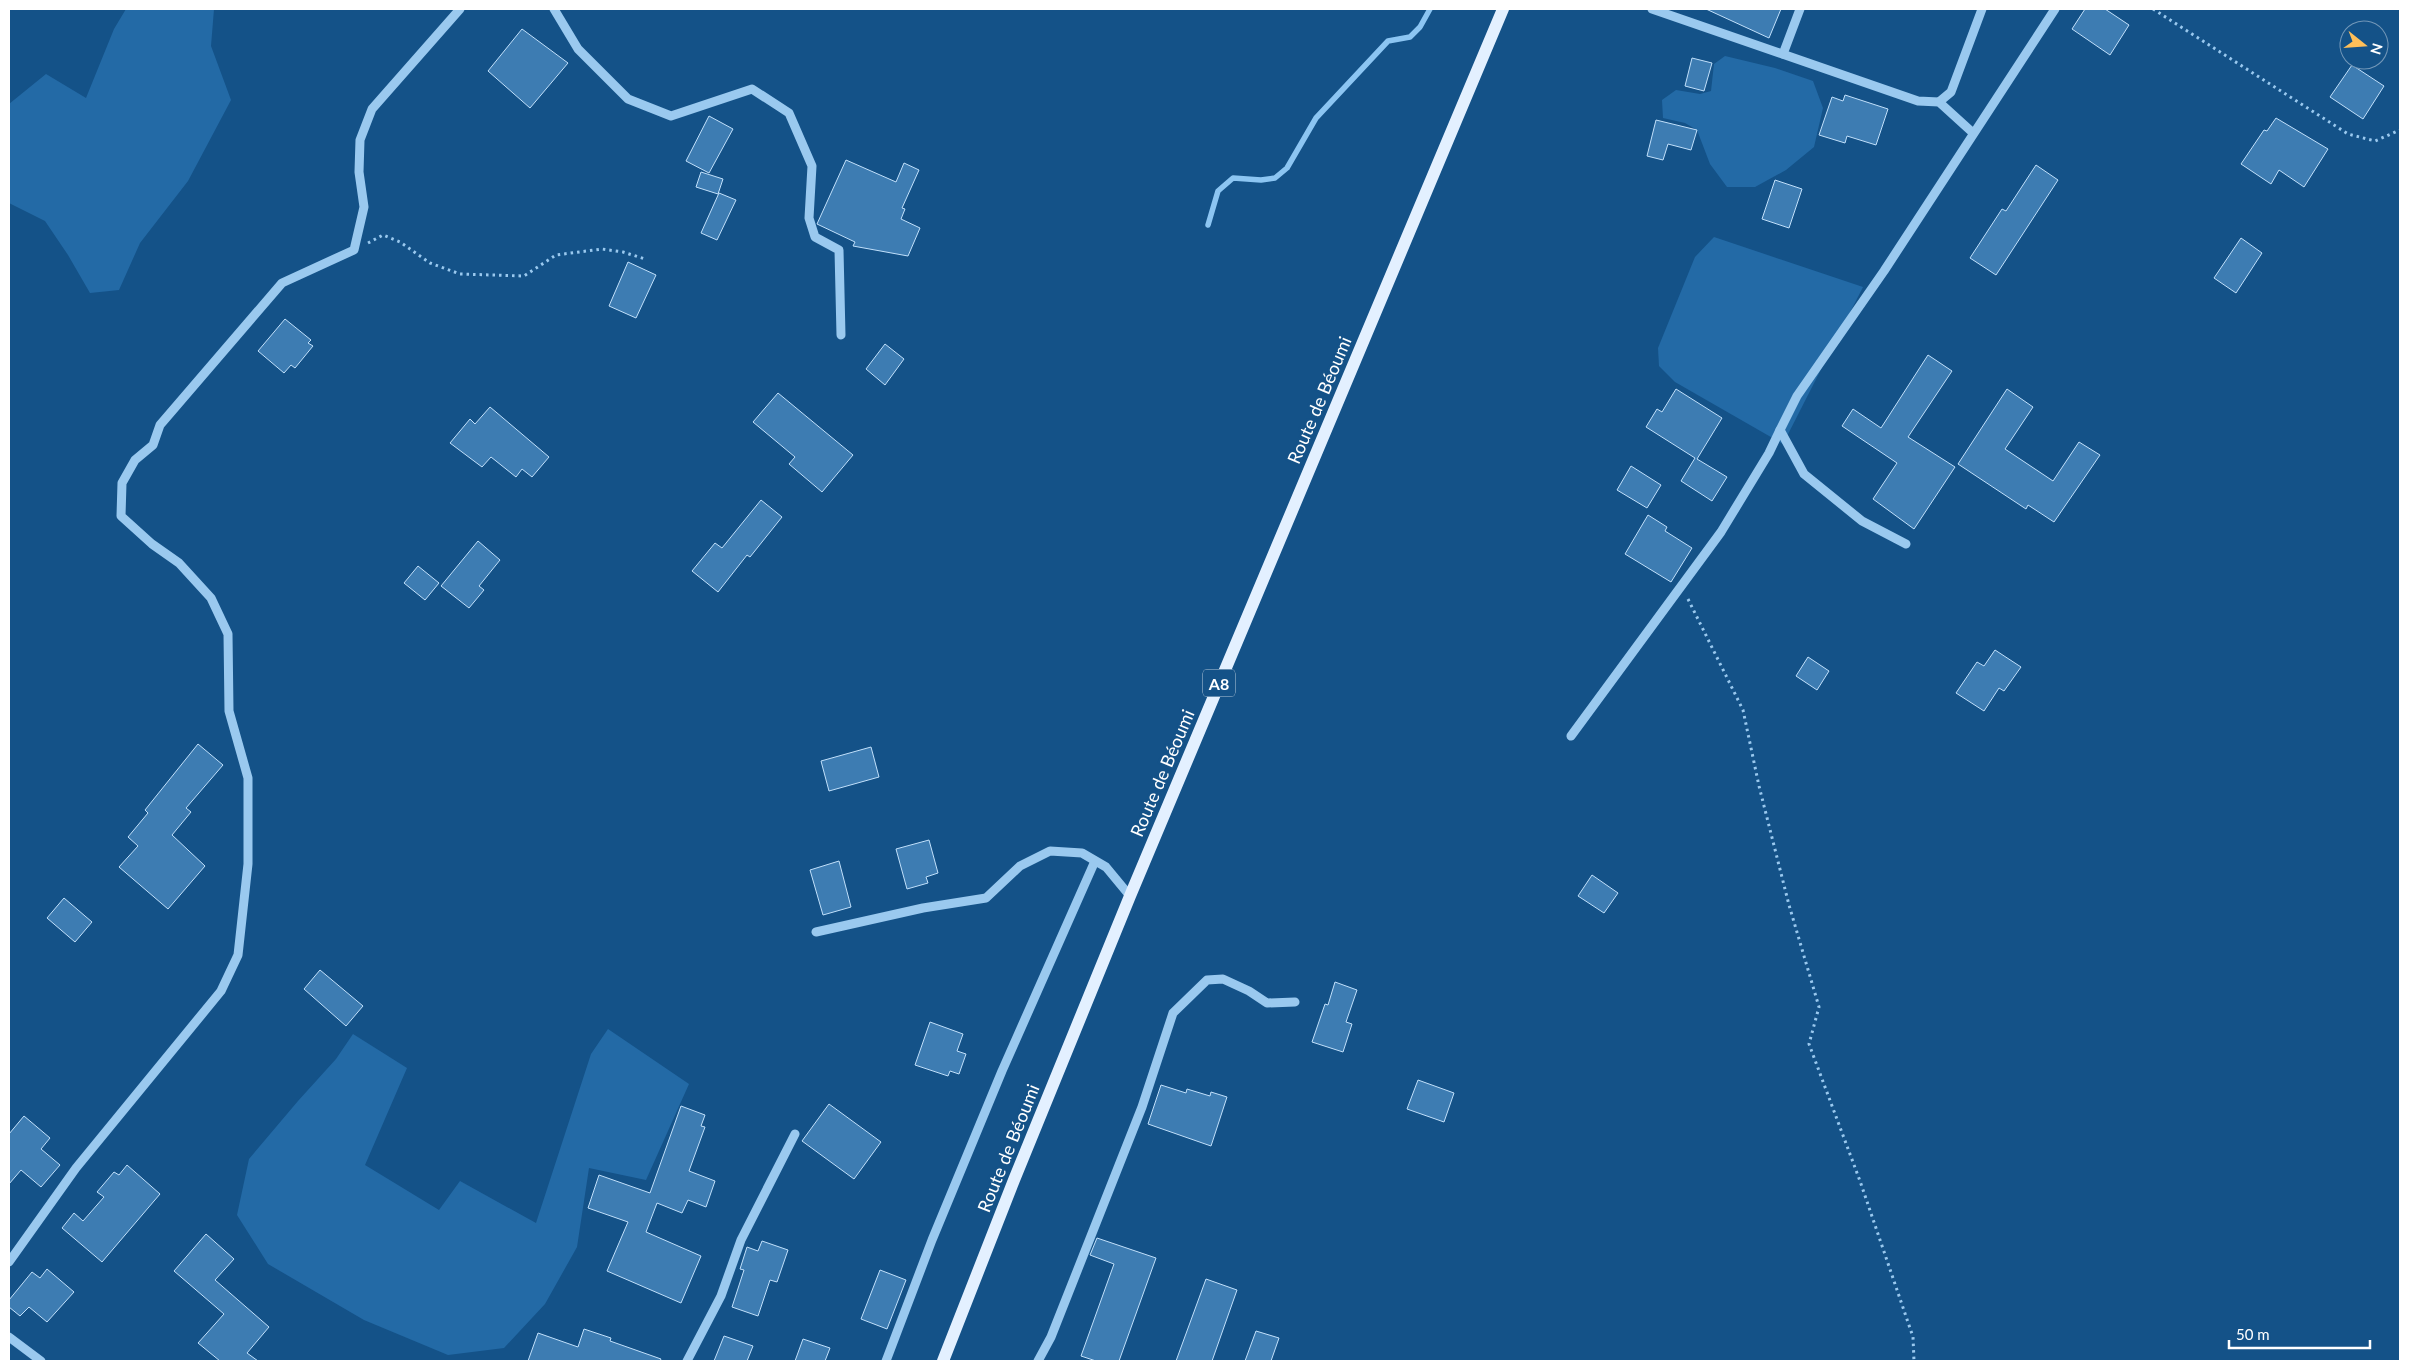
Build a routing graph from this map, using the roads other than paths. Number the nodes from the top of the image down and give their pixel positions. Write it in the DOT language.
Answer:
graph roads {
  1 [pos="460,9"];
  2 [pos="554,9"];
  3 [pos="1503,9"];
  4 [pos="1652,9"];
  5 [pos="1800,9"];
  6 [pos="1982,9"];
  7 [pos="2054,9"];
  8 [pos="1783,54"];
  9 [pos="1939,102"];
  10 [pos="1972,132"];
  11 [pos="841,335"];
  12 [pos="1780,430"];
  13 [pos="1906,544"];
  14 [pos="1571,736"];
  15 [pos="1095,861"];
  16 [pos="1130,896"];
  17 [pos="816,932"];
  18 [pos="1295,1002"];
  19 [pos="795,1134"];
  20 [pos="9,1262"];
  21 [pos="9,1337"];
  22 [pos="41,1361"];
  23 [pos="687,1361"];
  24 [pos="886,1361"];
  25 [pos="943,1361"];
  26 [pos="1038,1361"];
  1 -- 20 [label="street"];
  2 -- 11 [label="street"];
  3 -- 16 [label="main road, Route de Béoumi / A8"];
  4 -- 8 [label="street"];
  5 -- 8 [label="street"];
  6 -- 9 [label="street"];
  7 -- 10 [label="street"];
  8 -- 9 [label="street"];
  9 -- 10 [label="street"];
  10 -- 12 [label="street"];
  12 -- 13 [label="street"];
  12 -- 14 [label="street"];
  15 -- 16 [label="street"];
  15 -- 17 [label="street"];
  15 -- 24 [label="street"];
  16 -- 25 [label="main road, Route de Béoumi / A8"];
  18 -- 26 [label="street"];
  19 -- 23 [label="street"];
  21 -- 22 [label="street"];
}
